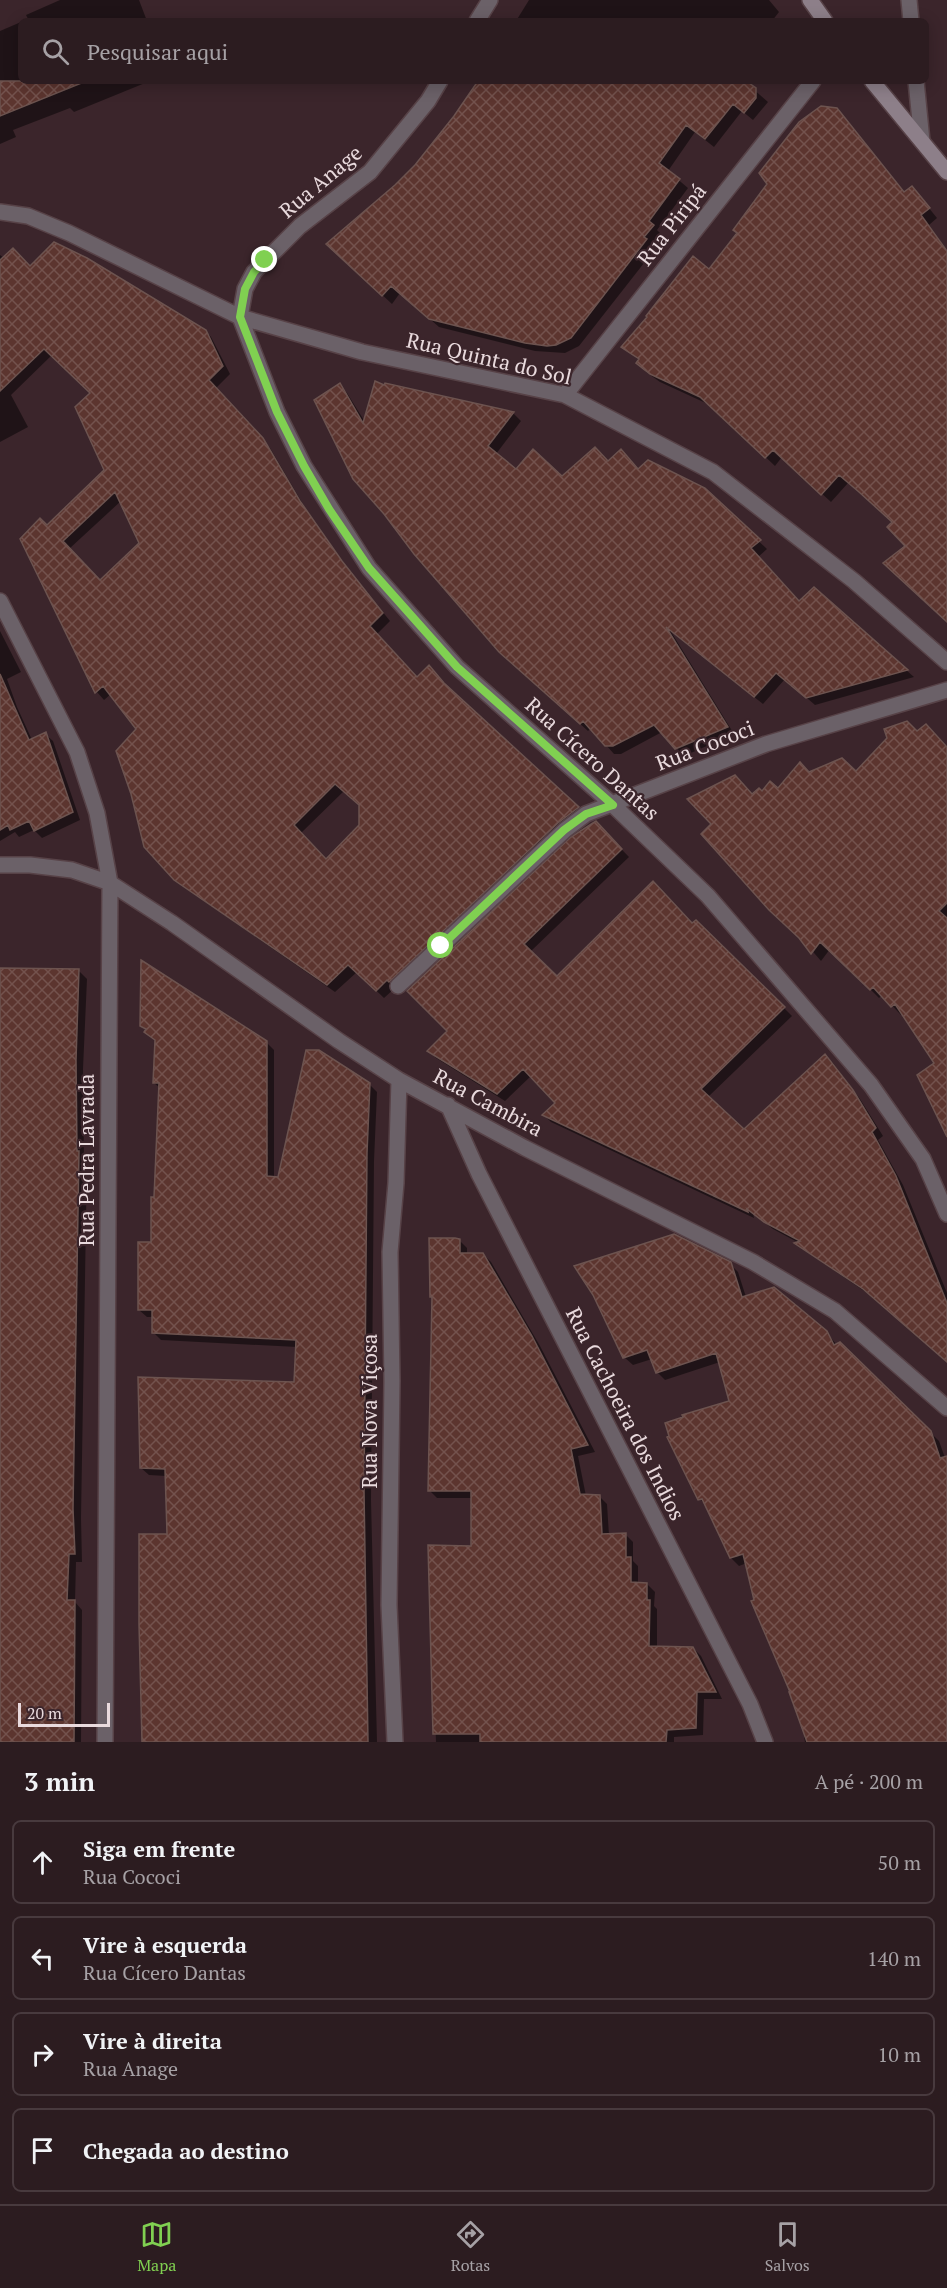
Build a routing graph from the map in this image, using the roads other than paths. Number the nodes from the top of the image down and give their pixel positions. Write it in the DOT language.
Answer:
graph roads {
  1 [pos="490,0"];
  2 [pos="810,0"];
  3 [pos="909,0"];
  4 [pos="479,18"];
  5 [pos="823,18"];
  6 [pos="911,18"];
  7 [pos="438,84"];
  8 [pos="811,84"];
  9 [pos="874,84"];
  10 [pos="916,84"];
  11 [pos="922,141"];
  12 [pos="947,172"];
  13 [pos="0,212"];
  14 [pos="240,317"];
  15 [pos="565,395"];
  16 [pos="0,601"];
  17 [pos="947,662"];
  18 [pos="947,690"];
  19 [pos="613,805"];
  20 [pos="0,865"];
  21 [pos="110,883"];
  22 [pos="398,986"];
  23 [pos="399,1080"];
  24 [pos="448,1105"];
  25 [pos="947,1214"];
  26 [pos="947,1408"];
  27 [pos="105,1742"];
  28 [pos="394,1742"];
  29 [pos="765,1742"];
  1 -- 4 [label="street"];
  2 -- 5 [label="main road"];
  3 -- 6 [label="street"];
  7 -- 14 [label="street, Rua Anage"];
  8 -- 15 [label="street, Rua Piripá"];
  9 -- 11 [label="main road"];
  10 -- 11 [label="street"];
  11 -- 12 [label="main road"];
  13 -- 14 [label="street, Rua Quinta do Sol"];
  14 -- 15 [label="street, Rua Quinta do Sol"];
  14 -- 19 [label="street, Rua Cícero Dantas"];
  15 -- 17 [label="street, Rua Quinta do Sol"];
  16 -- 21 [label="street, Rua Pedra Lavrada"];
  18 -- 19 [label="street, Rua Cococi"];
  19 -- 22 [label="street, Rua Cococi"];
  19 -- 25 [label="street, Rua Cícero Dantas"];
  20 -- 21 [label="street, Rua Cambira"];
  21 -- 23 [label="street, Rua Cambira"];
  21 -- 27 [label="street, Rua Pedra Lavrada"];
  23 -- 24 [label="street, Rua Cambira"];
  23 -- 28 [label="street, Rua Nova Viçosa"];
  24 -- 26 [label="street, Rua Cambira"];
  24 -- 29 [label="street, Rua Cachoeira dos Indios"];
}
